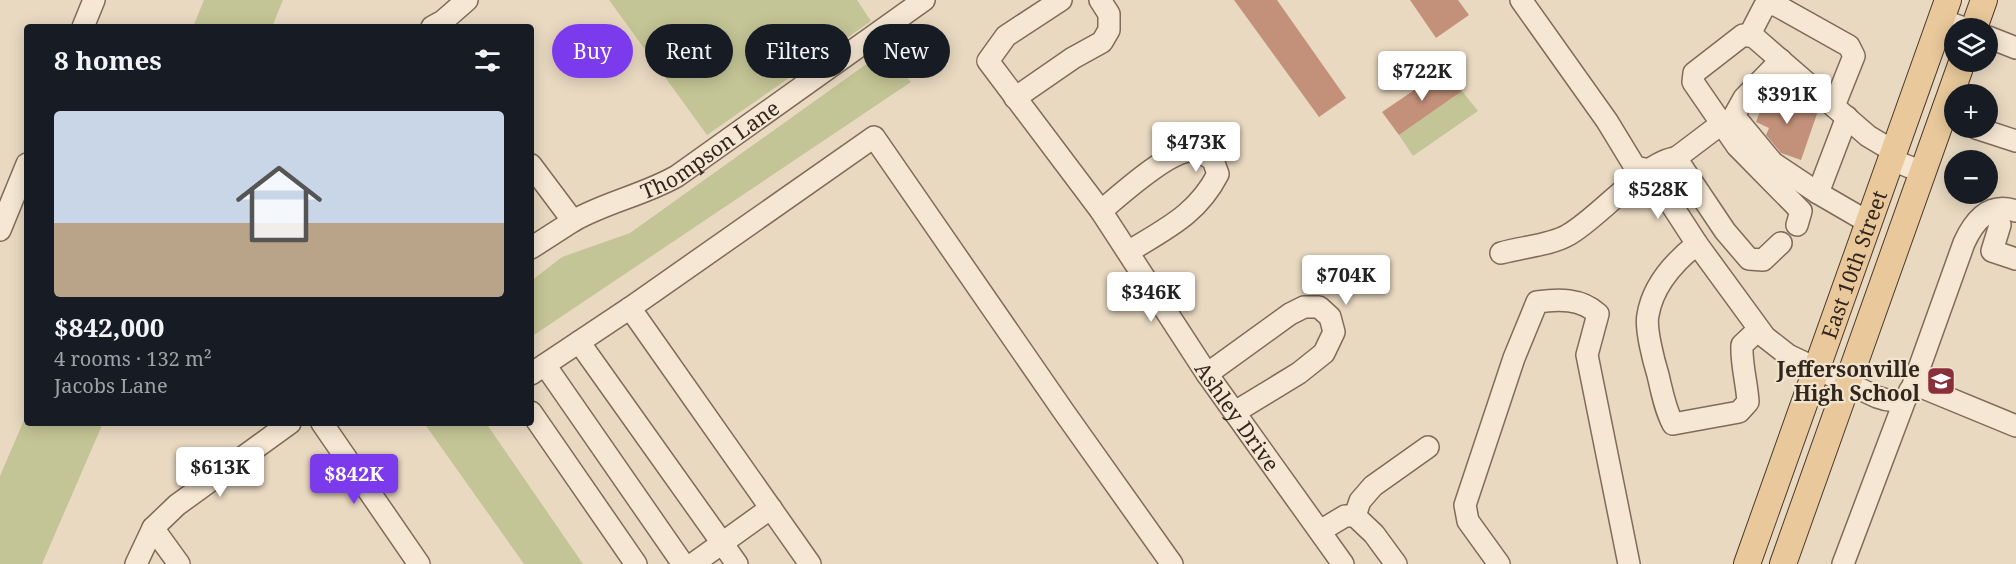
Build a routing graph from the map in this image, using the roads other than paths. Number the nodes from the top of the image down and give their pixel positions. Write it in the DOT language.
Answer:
graph roads {
  1 [pos="94,0"];
  2 [pos="467,0"];
  3 [pos="924,0"];
  4 [pos="1061,0"];
  5 [pos="1100,0"];
  6 [pos="1521,0"];
  7 [pos="1984,0"];
  8 [pos="1951,16"];
  9 [pos="1978,18"];
  10 [pos="84,24"];
  11 [pos="438,24"];
  12 [pos="1749,36"];
  13 [pos="1998,41"];
  14 [pos="2016,48"];
  15 [pos="1780,60"];
  16 [pos="1015,98"];
  17 [pos="1840,112"];
  18 [pos="1721,124"];
  19 [pos="1944,126"];
  20 [pos="1998,135"];
  21 [pos="2016,141"];
  22 [pos="1892,155"];
  23 [pos="1676,158"];
  24 [pos="534,169"];
  25 [pos="1649,170"];
  26 [pos="24,171"];
  27 [pos="1922,172"];
  28 [pos="1818,193"];
  29 [pos="2006,210"];
  30 [pos="1101,211"];
  31 [pos="1799,218"];
  32 [pos="573,221"];
  33 [pos="1868,222"];
  34 [pos="0,230"];
  35 [pos="1781,243"];
  36 [pos="1697,244"];
  37 [pos="534,246"];
  38 [pos="1128,252"];
  39 [pos="1502,253"];
  40 [pos="2016,259"];
  41 [pos="630,308"];
  42 [pos="1758,330"];
  43 [pos="579,342"];
  44 [pos="538,369"];
  45 [pos="1817,369"];
  46 [pos="1208,374"];
  47 [pos="1847,383"];
  48 [pos="1910,390"];
  49 [pos="1234,411"];
  50 [pos="534,416"];
  51 [pos="286,426"];
  52 [pos="324,426"];
  53 [pos="2016,426"];
  54 [pos="1428,447"];
  55 [pos="771,508"];
  56 [pos="1355,516"];
  57 [pos="153,528"];
  58 [pos="1320,531"];
  59 [pos="722,543"];
  60 [pos="136,564"];
  61 [pos="179,564"];
  62 [pos="419,564"];
  63 [pos="636,564"];
  64 [pos="683,564"];
  65 [pos="693,564"];
  66 [pos="737,564"];
  67 [pos="810,564"];
  68 [pos="1172,564"];
  69 [pos="1343,564"];
  70 [pos="1396,564"];
  71 [pos="1499,564"];
  72 [pos="1629,564"];
  73 [pos="1747,564"];
  74 [pos="1783,564"];
  75 [pos="1843,564"];
  1 -- 10 [label="street"];
  2 -- 11 [label="street"];
  3 -- 32 [label="street, Thompson Lane"];
  4 -- 16 [label="street, Ashley Drive"];
  5 -- 16 [label="street"];
  6 -- 25 [label="street"];
  7 -- 9 [label="main road"];
  8 -- 22 [label="main road, East 10th Street"];
  12 -- 15 [label="street"];
  12 -- 17 [label="street"];
  12 -- 18 [label="street"];
  13 -- 14 [label="street"];
  15 -- 17 [label="street"];
  15 -- 28 [label="street"];
  16 -- 30 [label="street, Ashley Drive"];
  17 -- 22 [label="street"];
  17 -- 28 [label="street"];
  18 -- 23 [label="street"];
  18 -- 31 [label="street"];
  19 -- 27 [label="main road, East 10th Street"];
  20 -- 21 [label="street"];
  22 -- 27 [label="street"];
  22 -- 33 [label="main road, East 10th Street"];
  23 -- 25 [label="street"];
  23 -- 35 [label="street"];
  24 -- 32 [label="street"];
  25 -- 36 [label="street"];
  25 -- 39 [label="street"];
  26 -- 34 [label="street"];
  27 -- 47 [label="main road, East 10th Street"];
  28 -- 33 [label="street"];
  29 -- 40 [label="street"];
  29 -- 48 [label="street"];
  30 -- 38 [label="street, Ashley Drive"];
  30 -- 38 [label="street"];
  32 -- 37 [label="street, Thompson Lane"];
  33 -- 45 [label="main road, East 10th Street"];
  36 -- 42 [label="street"];
  36 -- 42 [label="street"];
  38 -- 46 [label="street, Ashley Drive"];
  41 -- 43 [label="street"];
  41 -- 55 [label="street"];
  41 -- 68 [label="street"];
  42 -- 45 [label="street"];
  43 -- 44 [label="street"];
  43 -- 59 [label="street"];
  44 -- 64 [label="street"];
  45 -- 47 [label="street"];
  45 -- 73 [label="main road, East 10th Street"];
  46 -- 49 [label="street, Ashley Drive"];
  46 -- 49 [label="street"];
  47 -- 48 [label="street"];
  47 -- 74 [label="main road, East 10th Street"];
  48 -- 53 [label="street"];
  48 -- 75 [label="street"];
  49 -- 58 [label="street, Ashley Drive"];
  50 -- 63 [label="street"];
  51 -- 57 [label="street"];
  52 -- 62 [label="street"];
  54 -- 56 [label="street"];
  55 -- 59 [label="street"];
  55 -- 67 [label="street"];
  56 -- 58 [label="street"];
  56 -- 70 [label="street"];
  57 -- 60 [label="street"];
  57 -- 61 [label="street"];
  58 -- 69 [label="street, Ashley Drive"];
  59 -- 65 [label="street"];
  59 -- 66 [label="street"];
  71 -- 72 [label="street"];
}
